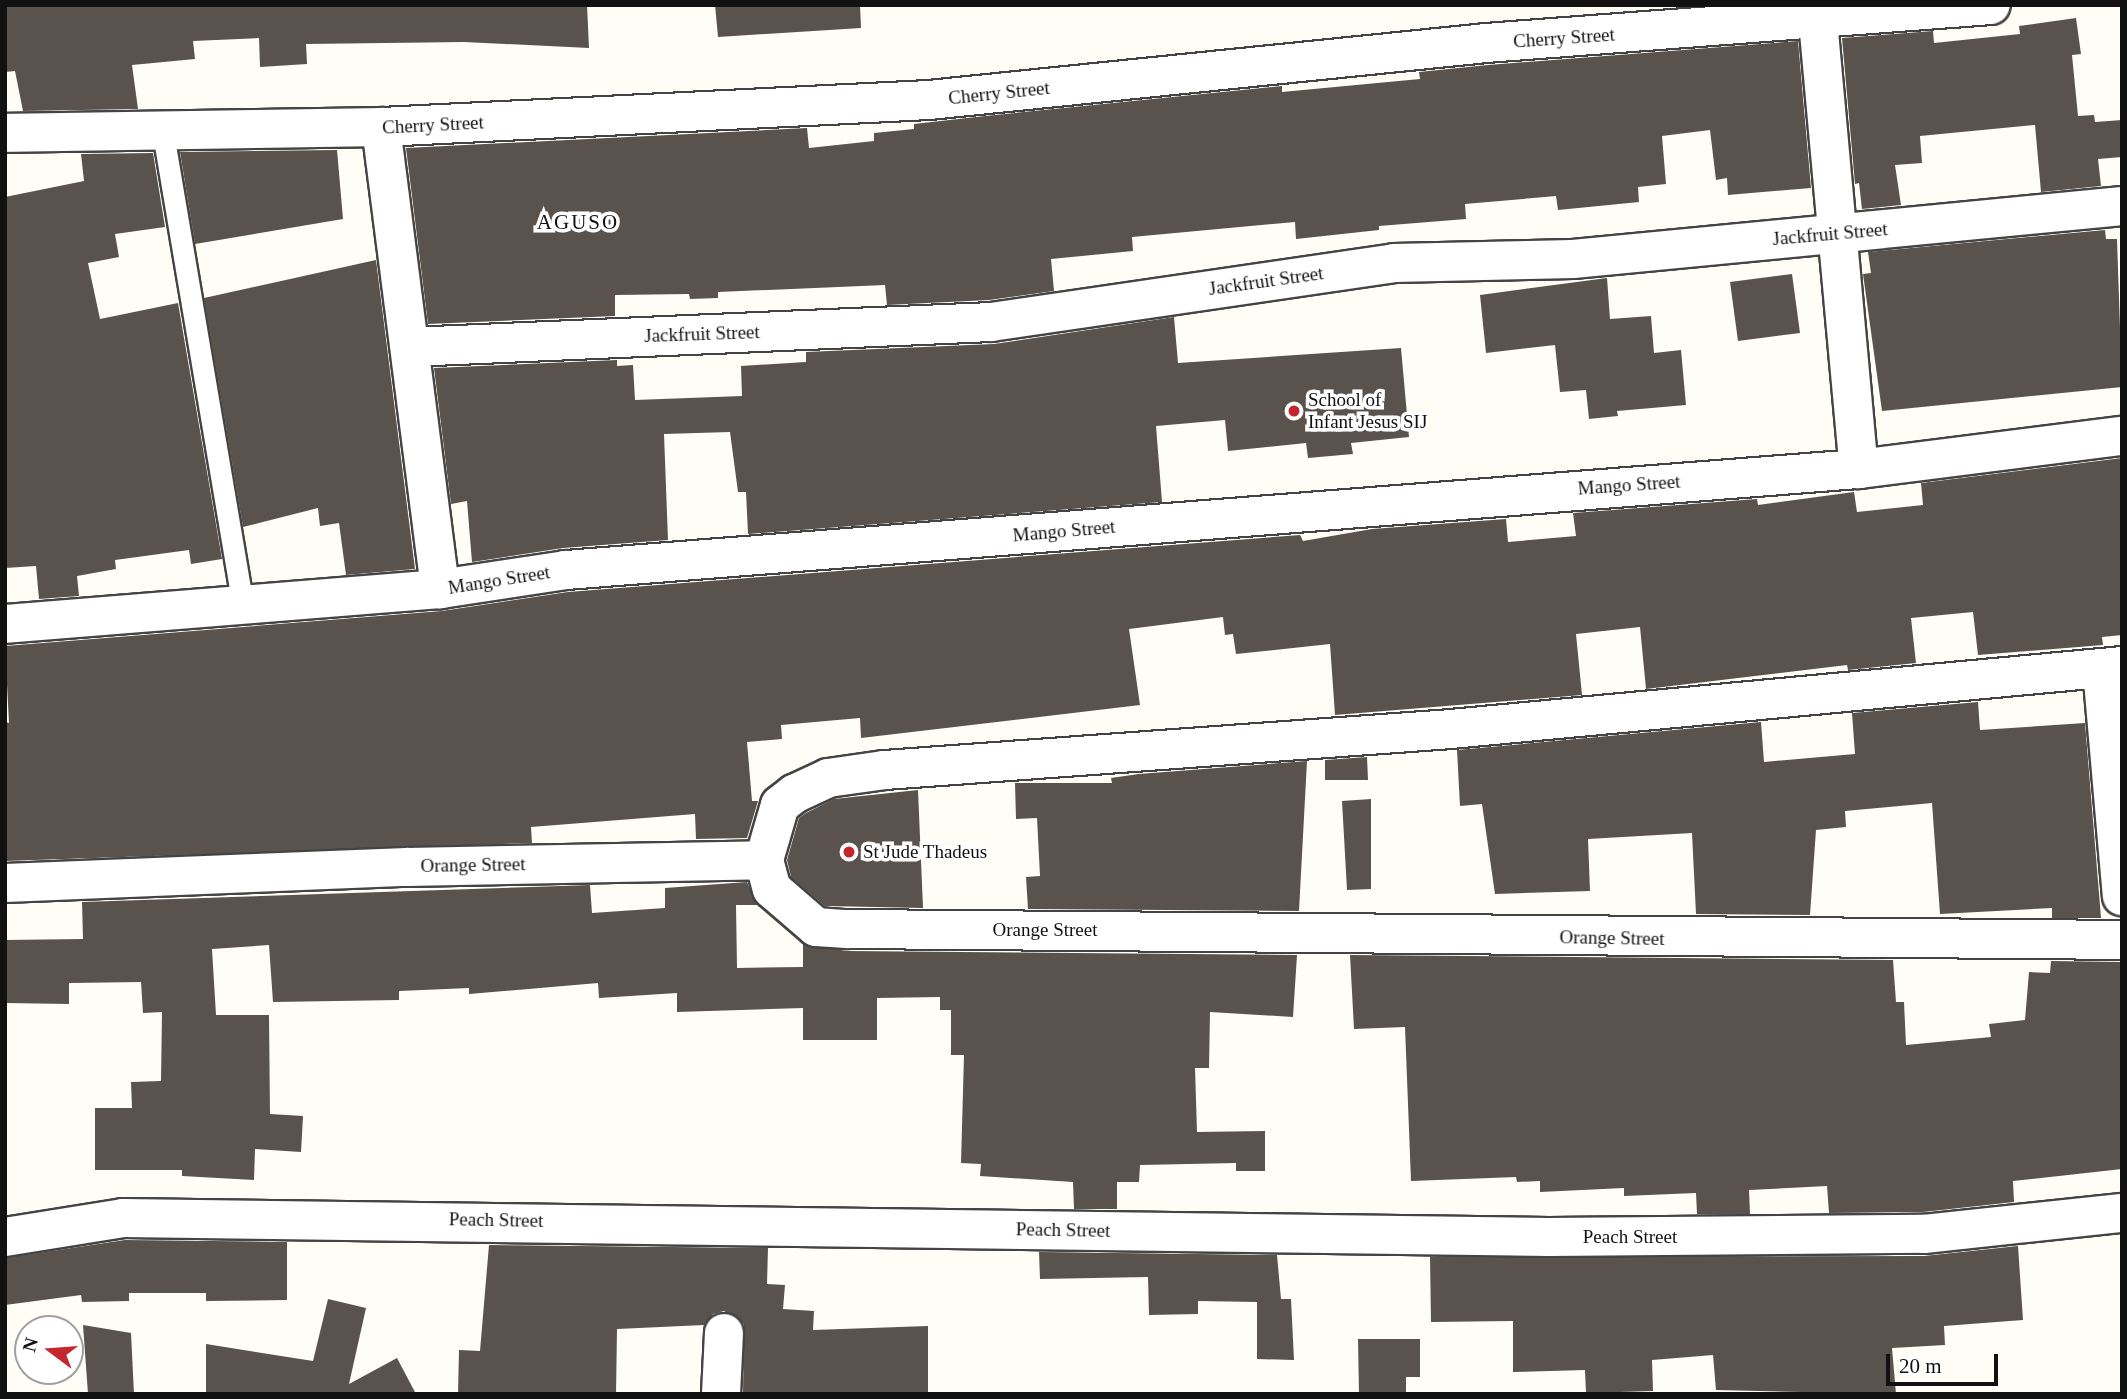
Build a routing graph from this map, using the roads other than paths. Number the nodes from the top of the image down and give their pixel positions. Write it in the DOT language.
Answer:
graph roads {
  1 [pos="1991,5"];
  2 [pos="1818,21"];
  3 [pos="380,127"];
  4 [pos="5,133"];
  5 [pos="163,133"];
  6 [pos="2122,206"];
  7 [pos="1838,233"];
  8 [pos="410,346"];
  9 [pos="2122,436"];
  10 [pos="1858,468"];
  11 [pos="440,589"];
  12 [pos="243,606"];
  13 [pos="5,624"];
  14 [pos="2112,668"];
  15 [pos="764,860"];
  16 [pos="5,883"];
  17 [pos="2122,896"];
  18 [pos="2122,940"];
  19 [pos="2122,1213"];
  20 [pos="5,1237"];
  21 [pos="724,1333"];
  22 [pos="721,1394"];
  1 -- 2 [label="street, Cherry Street"];
  2 -- 3 [label="street, Cherry Street"];
  2 -- 7 [label="street"];
  3 -- 5 [label="street, Cherry Street"];
  3 -- 8 [label="street"];
  4 -- 5 [label="street, Cherry Street"];
  5 -- 12 [label="lane"];
  6 -- 7 [label="street, Jackfruit Street"];
  7 -- 8 [label="street, Jackfruit Street"];
  7 -- 10 [label="street"];
  8 -- 11 [label="street"];
  9 -- 10 [label="street, Mango Street"];
  10 -- 11 [label="street, Mango Street"];
  11 -- 12 [label="street, Mango Street"];
  12 -- 13 [label="street, Mango Street"];
  14 -- 15 [label="street"];
  14 -- 17 [label="street"];
  15 -- 16 [label="street, Orange Street"];
  15 -- 18 [label="street, Orange Street"];
  19 -- 20 [label="street, Peach Street"];
  21 -- 22 [label="street"];
}
